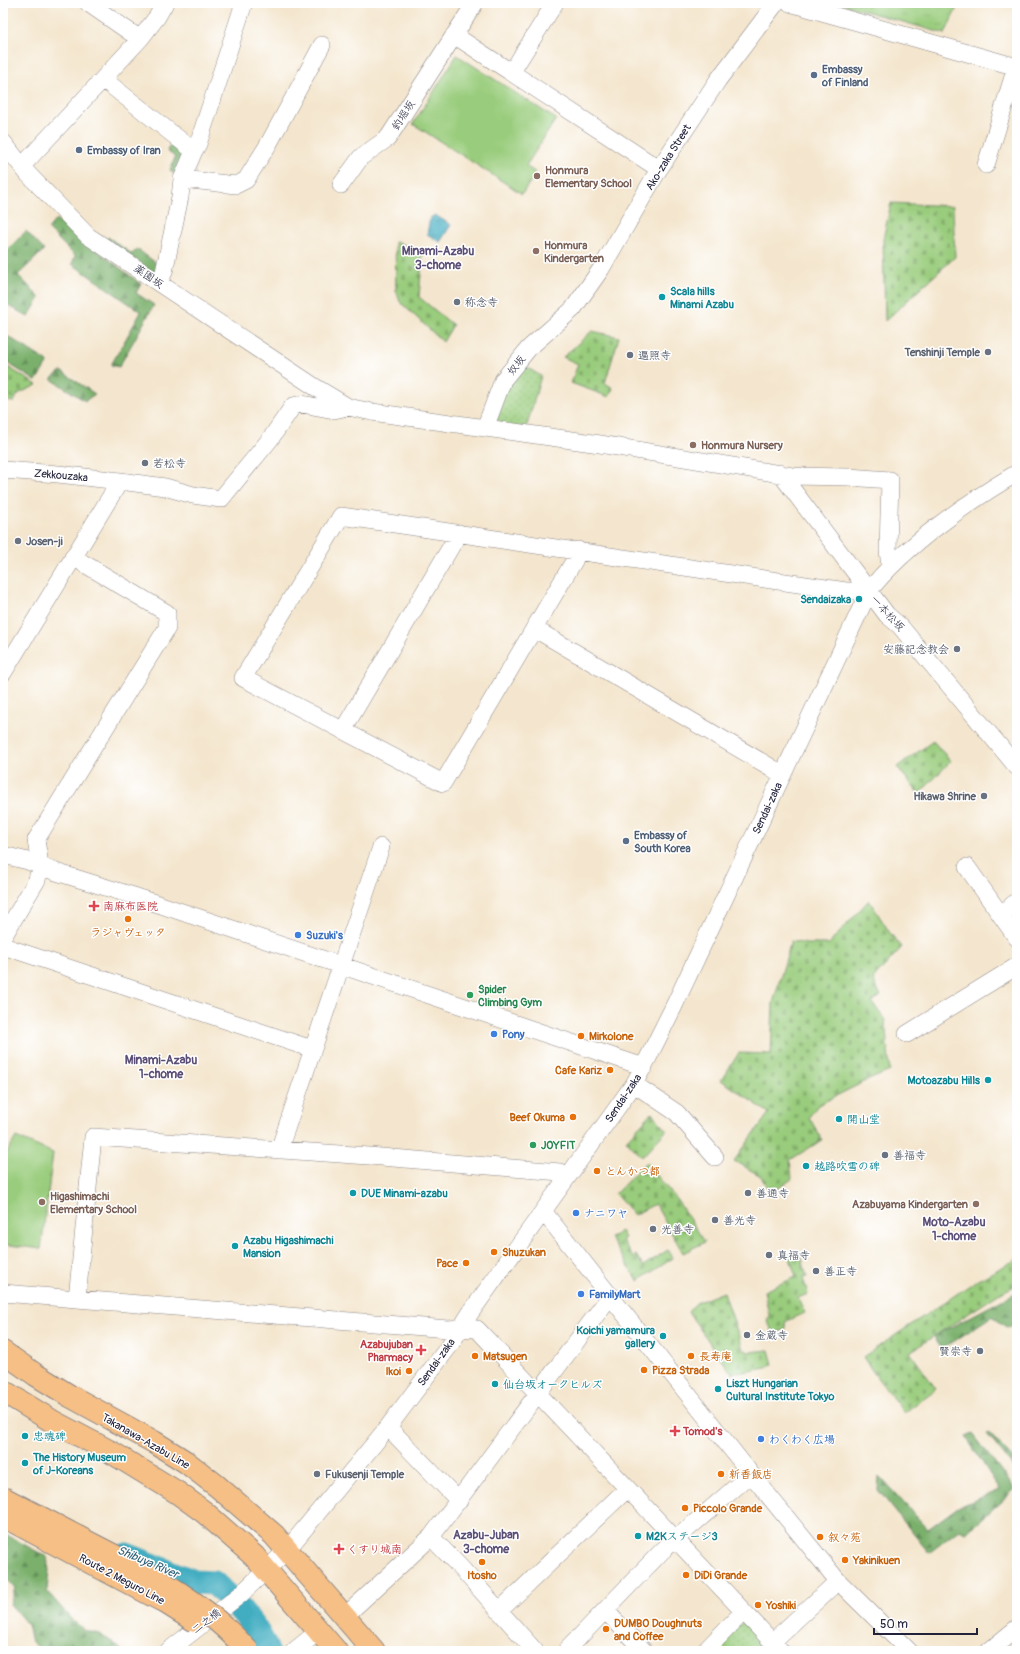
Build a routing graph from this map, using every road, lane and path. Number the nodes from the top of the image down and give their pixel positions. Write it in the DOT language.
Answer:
graph roads {
  1 [pos="88,3"];
  2 [pos="165,3"];
  3 [pos="244,3"];
  4 [pos="475,3"];
  5 [pos="555,3"];
  6 [pos="776,3"];
  7 [pos="790,3"];
  8 [pos="454,35"];
  9 [pos="140,39"];
  10 [pos="322,45"];
  11 [pos="1016,67"];
  12 [pos="511,73"];
  13 [pos="102,79"];
  14 [pos="3,142"];
  15 [pos="194,151"];
  16 [pos="23,165"];
  17 [pos="986,165"];
  18 [pos="659,169"];
  19 [pos="182,179"];
  20 [pos="341,185"];
  21 [pos="159,283"];
  22 [pos="566,315"];
  23 [pos="315,387"];
  24 [pos="302,404"];
  25 [pos="348,407"];
  26 [pos="485,428"];
  27 [pos="3,470"];
  28 [pos="780,473"];
  29 [pos="1017,473"];
  30 [pos="120,481"];
  31 [pos="459,533"];
  32 [pos="578,550"];
  33 [pos="73,557"];
  34 [pos="890,567"];
  35 [pos="869,591"];
  36 [pos="535,629"];
  37 [pos="3,673"];
  38 [pos="343,730"];
  39 [pos="1017,767"];
  40 [pos="782,775"];
  41 [pos="381,847"];
  42 [pos="3,856"];
  43 [pos="40,865"];
  44 [pos="967,867"];
  45 [pos="1017,901"];
  46 [pos="1001,915"];
  47 [pos="3,937"];
  48 [pos="1017,938"];
  49 [pos="3,946"];
  50 [pos="341,965"];
  51 [pos="1017,966"];
  52 [pos="907,1034"];
  53 [pos="312,1049"];
  54 [pos="644,1067"];
  55 [pos="634,1084"];
  56 [pos="279,1150"];
  57 [pos="715,1157"];
  58 [pos="568,1175"];
  59 [pos="543,1211"];
  60 [pos="3,1293"];
  61 [pos="612,1296"];
  62 [pos="77,1299"];
  63 [pos="461,1328"];
  64 [pos="3,1352"];
  65 [pos="3,1391"];
  66 [pos="538,1395"];
  67 [pos="3,1404"];
  68 [pos="52,1421"];
  69 [pos="388,1427"];
  70 [pos="751,1474"];
  71 [pos="627,1489"];
  72 [pos="3,1498"];
  73 [pos="459,1500"];
  74 [pos="3,1516"];
  75 [pos="432,1537"];
  76 [pos="674,1539"];
  77 [pos="287,1550"];
  78 [pos="267,1570"];
  79 [pos="838,1581"];
  80 [pos="605,1610"];
  81 [pos="499,1611"];
  82 [pos="743,1612"];
  83 [pos="345,1616"];
  84 [pos="1017,1628"];
  85 [pos="319,1631"];
  86 [pos="174,1646"];
  87 [pos="776,1646"];
  88 [pos="234,1651"];
  89 [pos="248,1651"];
  90 [pos="294,1651"];
  91 [pos="336,1651"];
  92 [pos="374,1651"];
  93 [pos="534,1651"];
  94 [pos="566,1651"];
  95 [pos="644,1651"];
  96 [pos="705,1651"];
  97 [pos="909,1651"];
  98 [pos="989,1651"];
  1 -- 9 [label="street"];
  2 -- 9 [label="street"];
  3 -- 15 [label="street"];
  4 -- 8 [label="street, 釣堀坂"];
  5 -- 12 [label="street"];
  6 -- 18 [label="street, Ako-zaka Street"];
  7 -- 11 [label="street"];
  8 -- 12 [label="street"];
  8 -- 20 [label="street, 釣堀坂"];
  9 -- 13 [label="street"];
  10 -- 19 [label="street"];
  11 -- 17 [label="street"];
  12 -- 18 [label="street"];
  13 -- 15 [label="street"];
  13 -- 16 [label="street"];
  14 -- 16 [label="street, 薬園坂"];
  15 -- 19 [label="street"];
  16 -- 21 [label="street, 薬園坂"];
  18 -- 22 [label="street, Ako-zaka Street"];
  19 -- 21 [label="street"];
  21 -- 23 [label="street, 薬園坂"];
  22 -- 26 [label="street, 奴坂"];
  23 -- 24 [label="street"];
  23 -- 25 [label="street, 薬園坂"];
  24 -- 25 [label="street"];
  24 -- 30 [label="street, Zekkouzaka"];
  25 -- 26 [label="street"];
  26 -- 28 [label="street"];
  27 -- 30 [label="street, Zekkouzaka"];
  28 -- 34 [label="street"];
  28 -- 35 [label="street, 一本松坂"];
  29 -- 34 [label="street, Sendai-zaka"];
  30 -- 33 [label="street"];
  31 -- 32 [label="street"];
  31 -- 38 [label="street"];
  31 -- 38 [label="street"];
  32 -- 35 [label="street"];
  32 -- 36 [label="street"];
  33 -- 37 [label="street"];
  33 -- 43 [label="street"];
  34 -- 35 [label="street, Sendai-zaka"];
  35 -- 39 [label="street, 一本松坂"];
  35 -- 40 [label="street, Sendai-zaka"];
  36 -- 38 [label="street"];
  36 -- 40 [label="street"];
  40 -- 54 [label="street, Sendai-zaka"];
  41 -- 50 [label="street"];
  42 -- 43 [label="street"];
  43 -- 47 [label="street"];
  43 -- 50 [label="street"];
  44 -- 46 [label="street"];
  45 -- 46 [label="street"];
  46 -- 48 [label="street"];
  49 -- 53 [label="street"];
  50 -- 53 [label="street"];
  50 -- 54 [label="street"];
  51 -- 52 [label="street"];
  53 -- 56 [label="street"];
  54 -- 55 [label="street, Sendai-zaka"];
  55 -- 57 [label="street"];
  55 -- 58 [label="street, Sendai-zaka"];
  56 -- 58 [label="street"];
  56 -- 62 [label="street"];
  58 -- 59 [label="street, Sendai-zaka"];
  59 -- 61 [label="street"];
  59 -- 63 [label="street, Sendai-zaka"];
  60 -- 62 [label="street"];
  61 -- 66 [label="street"];
  61 -- 70 [label="street"];
  62 -- 63 [label="street"];
  63 -- 66 [label="street"];
  63 -- 69 [label="street, Sendai-zaka"];
  64 -- 77 [label="main road, Takanawa-Azabu Line"];
  65 -- 68 [label="main road"];
  66 -- 71 [label="street"];
  66 -- 73 [label="street"];
  67 -- 68 [label="street"];
  68 -- 78 [label="main road"];
  69 -- 73 [label="street"];
  69 -- 77 [label="street, Sendai-zaka"];
  70 -- 76 [label="street"];
  70 -- 79 [label="street"];
  71 -- 76 [label="street"];
  71 -- 81 [label="street"];
  72 -- 89 [label="main road, Route 2 Meguro Line, bridge"];
  73 -- 75 [label="street"];
  74 -- 88 [label="main road, Route 2 Meguro Line, bridge"];
  75 -- 81 [label="street"];
  75 -- 83 [label="street"];
  76 -- 80 [label="street"];
  76 -- 82 [label="street"];
  77 -- 78 [label="street, Sendai-zaka"];
  77 -- 83 [label="main road, Takanawa-Azabu Line"];
  78 -- 85 [label="main road"];
  78 -- 86 [label="street, 二之橋"];
  79 -- 87 [label="street"];
  79 -- 97 [label="street"];
  80 -- 94 [label="street"];
  80 -- 95 [label="street"];
  81 -- 93 [label="street"];
  82 -- 87 [label="street"];
  82 -- 96 [label="street"];
  83 -- 92 [label="main road, Takanawa-Azabu Line"];
  84 -- 98 [label="street"];
  85 -- 90 [label="street"];
  85 -- 91 [label="main road"];
}
